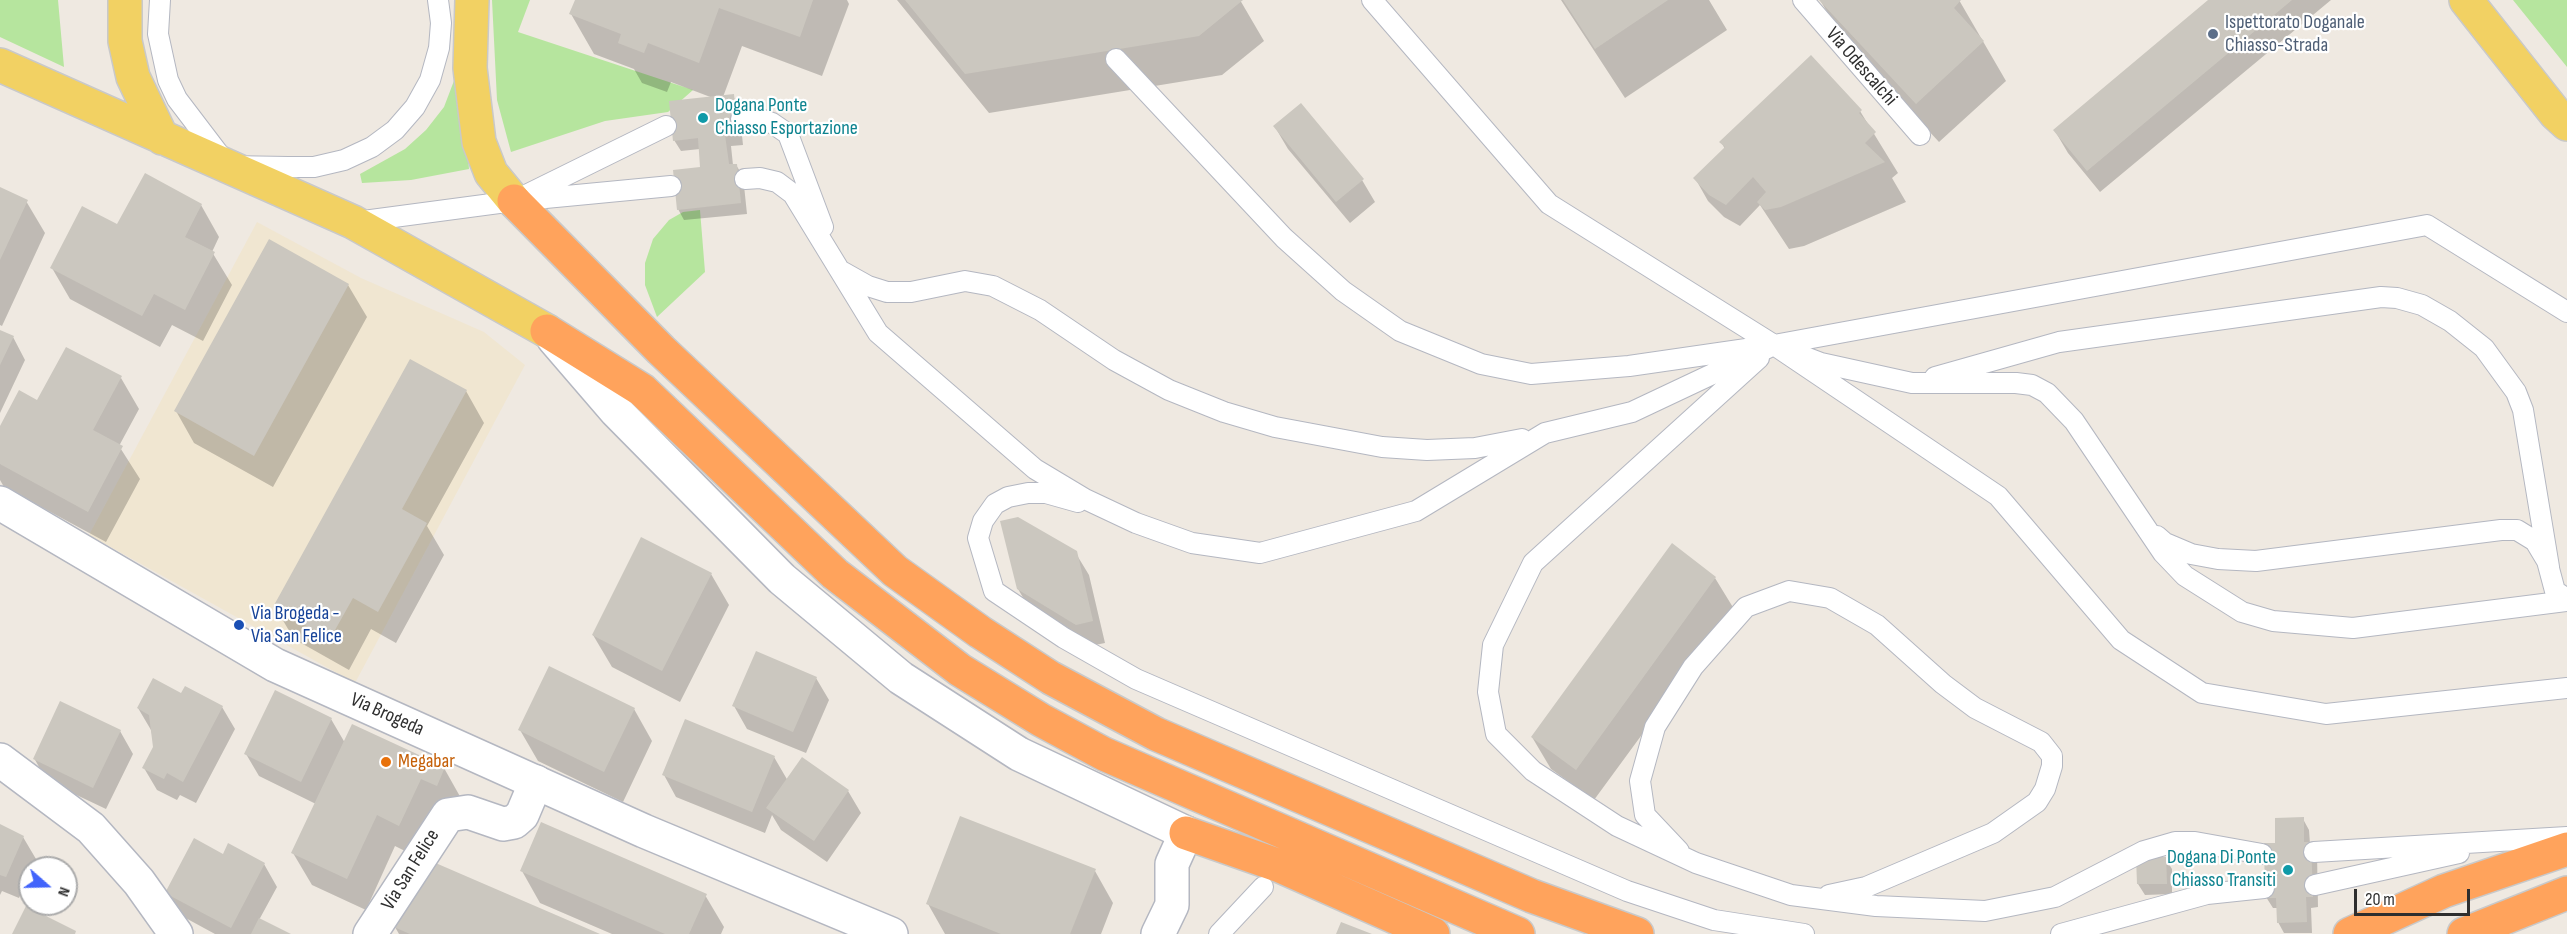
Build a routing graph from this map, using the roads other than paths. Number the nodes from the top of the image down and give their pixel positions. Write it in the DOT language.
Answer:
graph roads {
  1 [pos="125,0"];
  2 [pos="160,0"];
  3 [pos="438,0"];
  4 [pos="472,0"];
  5 [pos="1372,0"];
  6 [pos="1803,0"];
  7 [pos="2466,0"];
  8 [pos="1116,59"];
  9 [pos="0,65"];
  10 [pos="741,119"];
  11 [pos="2562,119"];
  12 [pos="666,126"];
  13 [pos="1920,135"];
  14 [pos="162,138"];
  15 [pos="228,165"];
  16 [pos="745,179"];
  17 [pos="671,186"];
  18 [pos="514,201"];
  19 [pos="353,222"];
  20 [pos="840,270"];
  21 [pos="2567,312"];
  22 [pos="547,331"];
  23 [pos="1774,345"];
  24 [pos="1912,383"];
  25 [pos="1545,433"];
  26 [pos="0,503"];
  27 [pos="2139,520"];
  28 [pos="1132,522"];
  29 [pos="2548,567"];
  30 [pos="2567,600"];
  31 [pos="2567,688"];
  32 [pos="0,760"];
  33 [pos="536,782"];
  34 [pos="1186,833"];
  35 [pos="2567,837"];
  36 [pos="2502,841"];
  37 [pos="2567,849"];
  38 [pos="2314,852"];
  39 [pos="2262,854"];
  40 [pos="1696,863"];
  41 [pos="2315,885"];
  42 [pos="1263,887"];
  43 [pos="2264,888"];
  44 [pos="2567,893"];
  45 [pos="1791,895"];
  46 [pos="176,934"];
  47 [pos="370,934"];
  48 [pos="891,934"];
  49 [pos="1158,934"];
  50 [pos="1219,934"];
  51 [pos="1433,934"];
  52 [pos="1518,934"];
  53 [pos="1637,934"];
  54 [pos="1804,934"];
  55 [pos="2061,934"];
  56 [pos="2350,934"];
  57 [pos="2464,934"];
  1 -- 14 [label="main road"];
  2 -- 15 [label="lane"];
  3 -- 15 [label="lane"];
  4 -- 18 [label="main road"];
  5 -- 23 [label="lane"];
  6 -- 13 [label="lane, Via Odescalchi"];
  7 -- 11 [label="main road"];
  8 -- 23 [label="lane"];
  9 -- 14 [label="main road"];
  10 -- 20 [label="lane"];
  12 -- 18 [label="lane"];
  14 -- 15 [label="main road"];
  15 -- 19 [label="main road"];
  16 -- 20 [label="lane"];
  17 -- 18 [label="lane"];
  18 -- 19 [label="lane"];
  18 -- 53 [label="highway"];
  19 -- 22 [label="main road"];
  20 -- 25 [label="lane"];
  20 -- 28 [label="lane"];
  21 -- 23 [label="lane"];
  22 -- 34 [label="street"];
  22 -- 52 [label="highway"];
  23 -- 24 [label="lane"];
  23 -- 25 [label="lane"];
  23 -- 31 [label="lane"];
  23 -- 40 [label="lane"];
  24 -- 27 [label="lane"];
  24 -- 29 [label="lane"];
  25 -- 28 [label="lane"];
  26 -- 33 [label="street, Via Brogeda"];
  27 -- 29 [label="lane"];
  27 -- 30 [label="lane"];
  28 -- 54 [label="lane"];
  29 -- 30 [label="lane"];
  32 -- 46 [label="street"];
  33 -- 47 [label="street, Via San Felice"];
  33 -- 48 [label="street, Via Brogeda"];
  34 -- 49 [label="street"];
  34 -- 51 [label="highway"];
  35 -- 36 [label="lane"];
  36 -- 38 [label="lane"];
  36 -- 41 [label="lane"];
  37 -- 56 [label="highway"];
  39 -- 45 [label="lane"];
  40 -- 45 [label="lane"];
  40 -- 45 [label="lane"];
  42 -- 50 [label="lane"];
  43 -- 55 [label="lane"];
  44 -- 57 [label="highway"];
}
